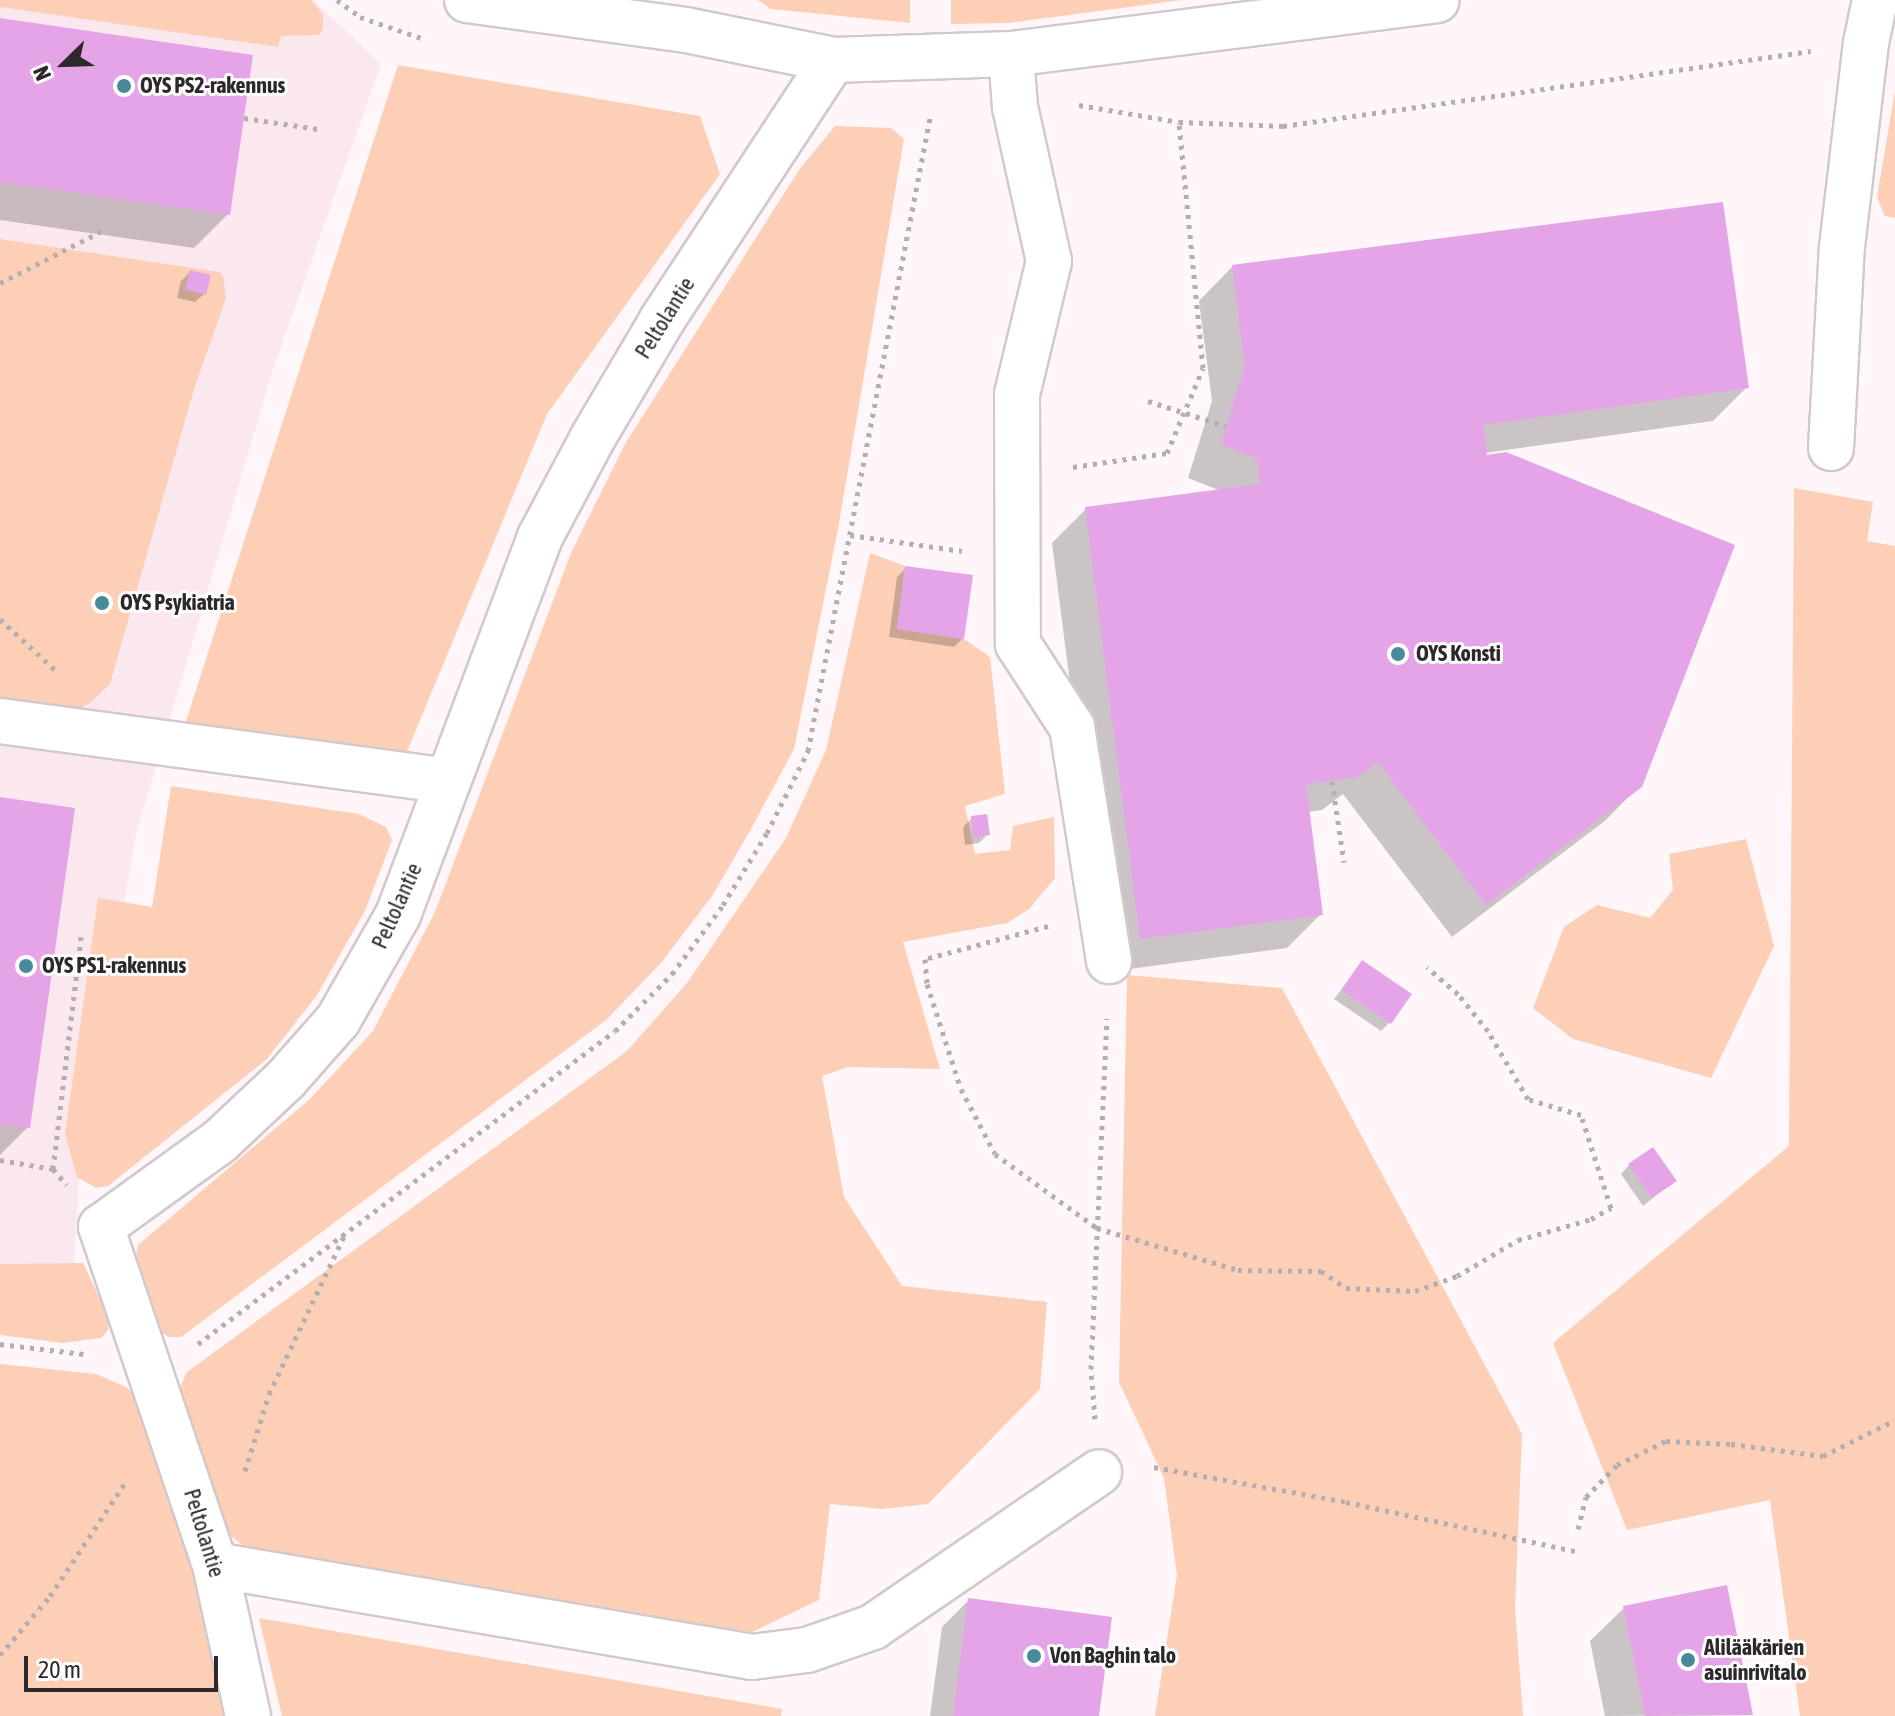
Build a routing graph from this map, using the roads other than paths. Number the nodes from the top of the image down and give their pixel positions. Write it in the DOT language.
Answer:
graph roads {
  1 [pos="467,0"];
  2 [pos="1437,0"];
  3 [pos="1875,0"];
  4 [pos="1011,54"];
  5 [pos="833,60"];
  6 [pos="1831,448"];
  7 [pos="0,721"];
  8 [pos="448,781"];
  9 [pos="1109,961"];
  10 [pos="1099,1472"];
  11 [pos="215,1565"];
  12 [pos="248,1716"];
  1 -- 5 [label="street"];
  2 -- 4 [label="street"];
  3 -- 6 [label="street"];
  4 -- 5 [label="street"];
  4 -- 9 [label="street"];
  5 -- 8 [label="street, Peltolantie"];
  7 -- 8 [label="street"];
  8 -- 11 [label="street, Peltolantie"];
  10 -- 11 [label="street"];
  11 -- 12 [label="street, Peltolantie"];
}
